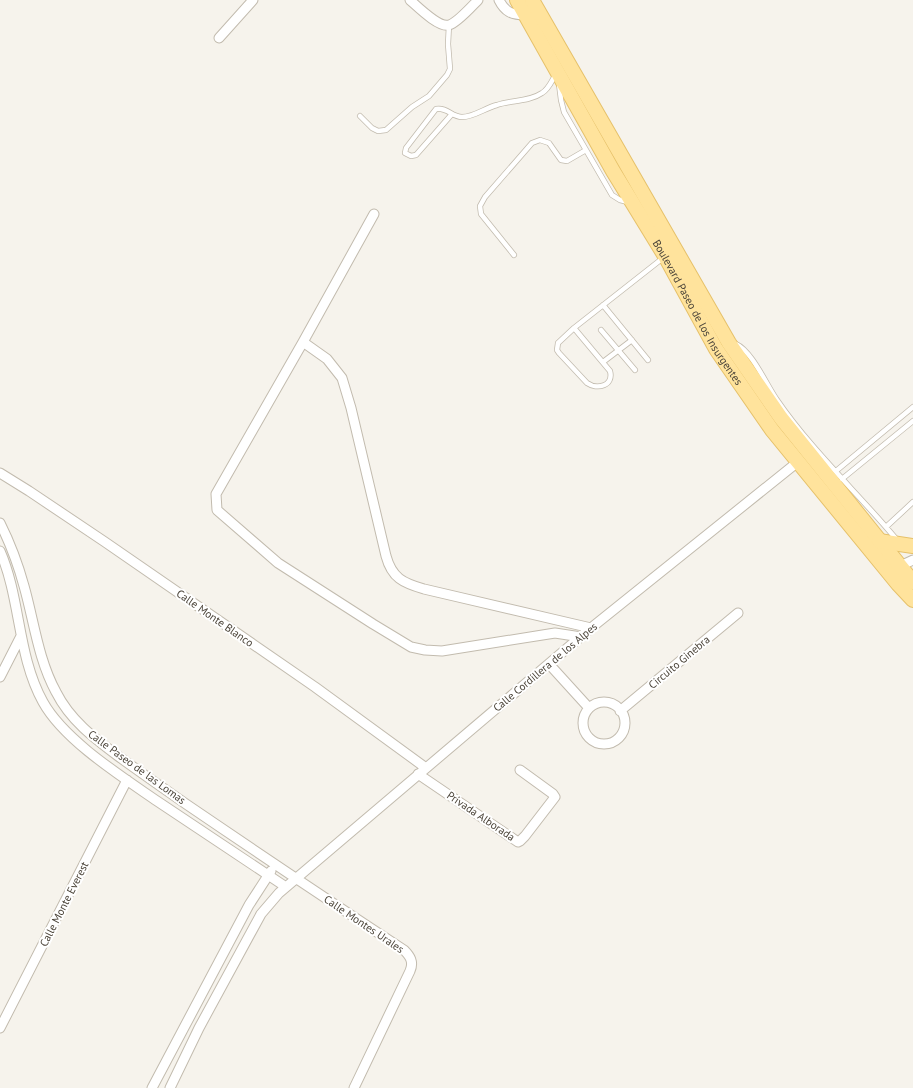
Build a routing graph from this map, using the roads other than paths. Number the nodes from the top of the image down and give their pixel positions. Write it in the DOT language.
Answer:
graph roads {
  1 [pos="253,0"];
  2 [pos="410,0"];
  3 [pos="478,0"];
  4 [pos="499,0"];
  5 [pos="517,0"];
  6 [pos="533,5"];
  7 [pos="449,25"];
  8 [pos="219,38"];
  9 [pos="558,73"];
  10 [pos="452,114"];
  11 [pos="360,116"];
  12 [pos="586,150"];
  13 [pos="634,204"];
  14 [pos="374,214"];
  15 [pos="514,255"];
  16 [pos="665,256"];
  17 [pos="603,305"];
  18 [pos="574,328"];
  19 [pos="601,330"];
  20 [pos="632,340"];
  21 [pos="303,342"];
  22 [pos="730,343"];
  23 [pos="618,350"];
  24 [pos="648,360"];
  25 [pos="603,362"];
  26 [pos="635,370"];
  27 [pos="913,408"];
  28 [pos="913,421"];
  29 [pos="799,461"];
  30 [pos="836,471"];
  31 [pos="0,473"];
  32 [pos="842,478"];
  33 [pos="913,502"];
  34 [pos="0,523"];
  35 [pos="886,527"];
  36 [pos="872,543"];
  37 [pos="908,546"];
  38 [pos="0,551"];
  39 [pos="913,560"];
  40 [pos="894,569"];
  41 [pos="909,581"];
  42 [pos="913,600"];
  43 [pos="738,612"];
  44 [pos="591,628"];
  45 [pos="20,636"];
  46 [pos="581,637"];
  47 [pos="549,664"];
  48 [pos="0,676"];
  49 [pos="589,708"];
  50 [pos="620,711"];
  51 [pos="426,768"];
  52 [pos="520,770"];
  53 [pos="418,774"];
  54 [pos="127,780"];
  55 [pos="276,866"];
  56 [pos="268,875"];
  57 [pos="296,879"];
  58 [pos="286,887"];
  59 [pos="0,1028"];
  60 [pos="152,1088"];
  61 [pos="170,1088"];
  62 [pos="354,1088"];
  1 -- 8 [label="street"];
  2 -- 7 [label="street"];
  3 -- 7 [label="street"];
  4 -- 6 [label="street"];
  5 -- 6 [label="main road, Boulevard Paseo de los Insurgentes"];
  6 -- 9 [label="main road, Boulevard Paseo de los Insurgentes"];
  6 -- 22 [label="main road, Boulevard Paseo de los Insurgentes"];
  7 -- 11 [label="lane"];
  9 -- 10 [label="lane"];
  9 -- 12 [label="lane"];
  9 -- 13 [label="main road, Boulevard Paseo de los Insurgentes"];
  10 -- 10 [label="lane"];
  12 -- 13 [label="lane"];
  12 -- 15 [label="lane"];
  13 -- 16 [label="main road, Boulevard Paseo de los Insurgentes"];
  14 -- 21 [label="street"];
  16 -- 17 [label="lane"];
  16 -- 29 [label="main road, Boulevard Paseo de los Insurgentes"];
  17 -- 18 [label="lane"];
  17 -- 20 [label="lane"];
  18 -- 25 [label="lane"];
  18 -- 25 [label="lane"];
  19 -- 23 [label="lane"];
  20 -- 23 [label="lane"];
  20 -- 24 [label="lane"];
  21 -- 44 [label="street"];
  21 -- 46 [label="street"];
  22 -- 30 [label="lane"];
  22 -- 36 [label="main road, Boulevard Paseo de los Insurgentes"];
  23 -- 25 [label="lane"];
  23 -- 26 [label="lane"];
  27 -- 30 [label="lane"];
  28 -- 32 [label="lane"];
  29 -- 36 [label="main road, Boulevard Paseo de los Insurgentes"];
  29 -- 44 [label="street, Calle Cordillera de los Alpes"];
  30 -- 32 [label="lane"];
  31 -- 51 [label="street, Calle Monte Blanco"];
  32 -- 35 [label="lane"];
  33 -- 35 [label="lane"];
  34 -- 55 [label="street, Calle Paseo de las Lomas"];
  35 -- 37 [label="lane"];
  36 -- 37 [label="main road"];
  36 -- 40 [label="main road, Boulevard Paseo de los Insurgentes"];
  36 -- 41 [label="main road"];
  38 -- 45 [label="street, Calle Paseo de las Lomas"];
  39 -- 40 [label="street"];
  40 -- 41 [label="main road, Boulevard Paseo de los Insurgentes"];
  41 -- 42 [label="main road, Boulevard Paseo de los Insurgentes"];
  43 -- 50 [label="street, Circuito Ginebra"];
  44 -- 46 [label="street, Calle Cordillera de los Alpes"];
  45 -- 48 [label="street"];
  45 -- 54 [label="street, Calle Paseo de las Lomas"];
  46 -- 47 [label="street, Calle Cordillera de los Alpes"];
  47 -- 49 [label="street"];
  47 -- 51 [label="street, Calle Cordillera de los Alpes"];
  49 -- 50 [label="street"];
  49 -- 50 [label="street"];
  51 -- 53 [label="street, Calle Cordillera de los Alpes"];
  52 -- 53 [label="street, Privada Alborada"];
  53 -- 57 [label="street, Calle Cordillera de los Alpes"];
  54 -- 56 [label="street, Calle Paseo de las Lomas"];
  54 -- 59 [label="street, Calle Monte Everest"];
  55 -- 56 [label="street"];
  55 -- 57 [label="street, Calle Paseo de las Lomas"];
  56 -- 58 [label="street, Calle Paseo de las Lomas"];
  56 -- 60 [label="street"];
  57 -- 58 [label="street"];
  57 -- 62 [label="street, Calle Montes Urales"];
  58 -- 61 [label="street"];
}
